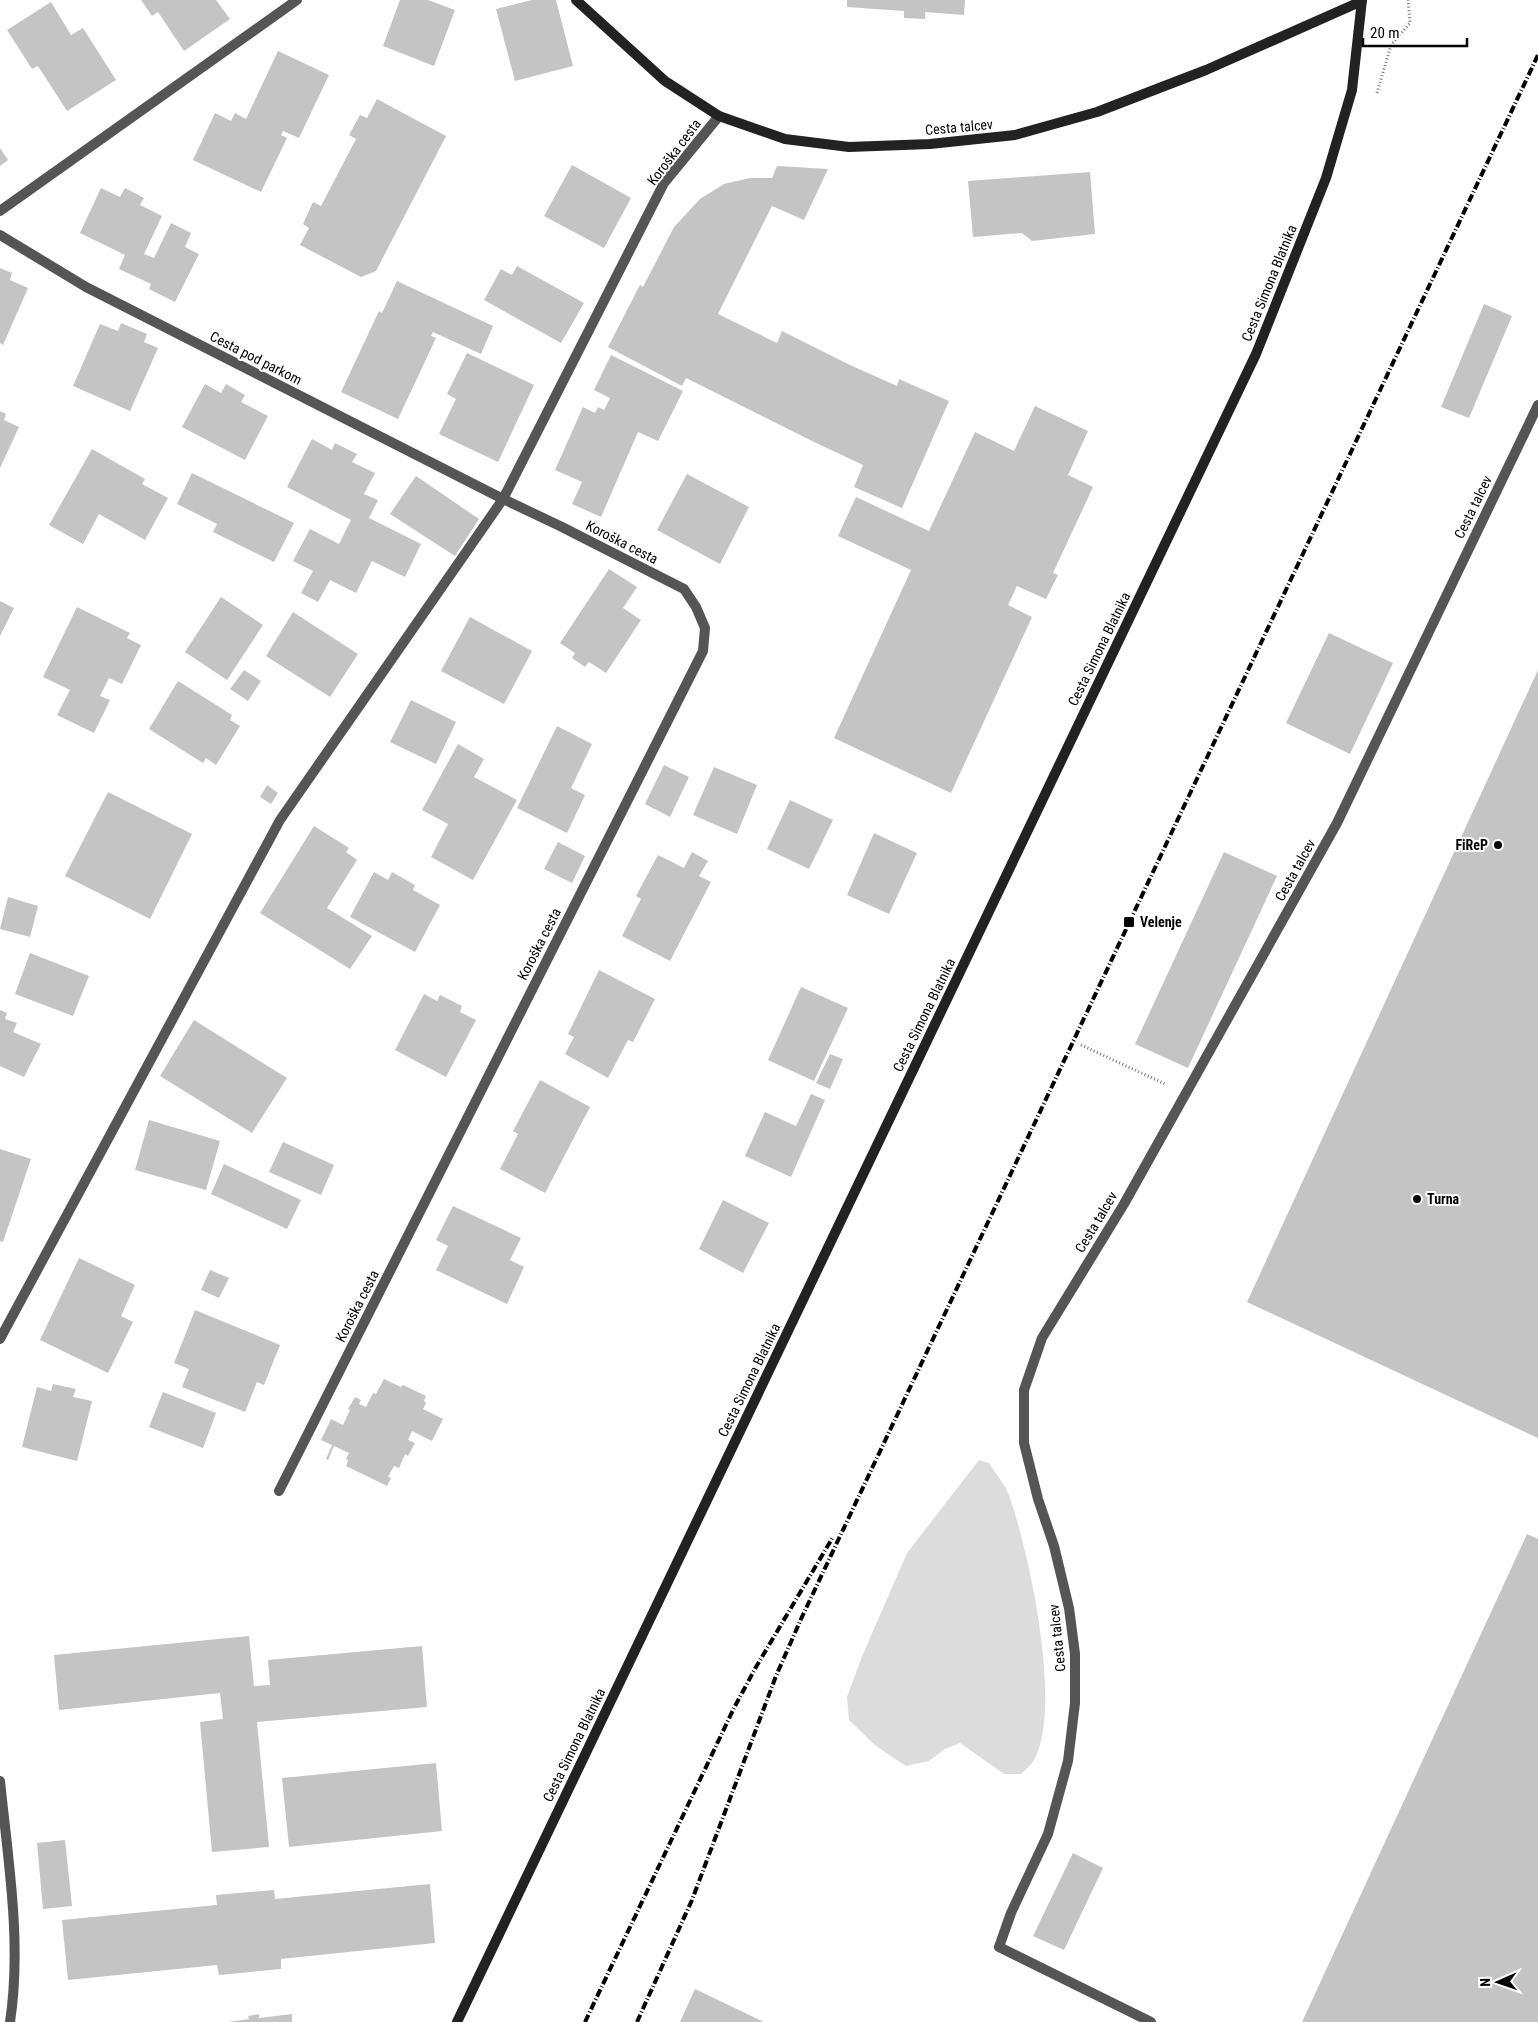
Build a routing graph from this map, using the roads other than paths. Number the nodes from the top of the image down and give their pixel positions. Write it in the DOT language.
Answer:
graph roads {
  1 [pos="297,0"];
  2 [pos="576,0"];
  3 [pos="1363,0"];
  4 [pos="719,116"];
  5 [pos="0,212"];
  6 [pos="0,236"];
  7 [pos="1538,405"];
  8 [pos="503,499"];
  9 [pos="0,1339"];
  10 [pos="279,1491"];
  11 [pos="0,1782"];
  12 [pos="10,2022"];
  13 [pos="457,2022"];
  14 [pos="1151,2022"];
  1 -- 5 [label="street"];
  2 -- 4 [label="street, Cesta talcev"];
  3 -- 4 [label="street, Cesta talcev"];
  3 -- 13 [label="street, Cesta Simona Blatnika"];
  4 -- 8 [label="street, Koroška cesta"];
  6 -- 8 [label="street, Cesta pod parkom"];
  7 -- 14 [label="street, Cesta talcev"];
  8 -- 9 [label="street, Koroška cesta"];
  8 -- 10 [label="street, Koroška cesta"];
  11 -- 12 [label="street"];
}
